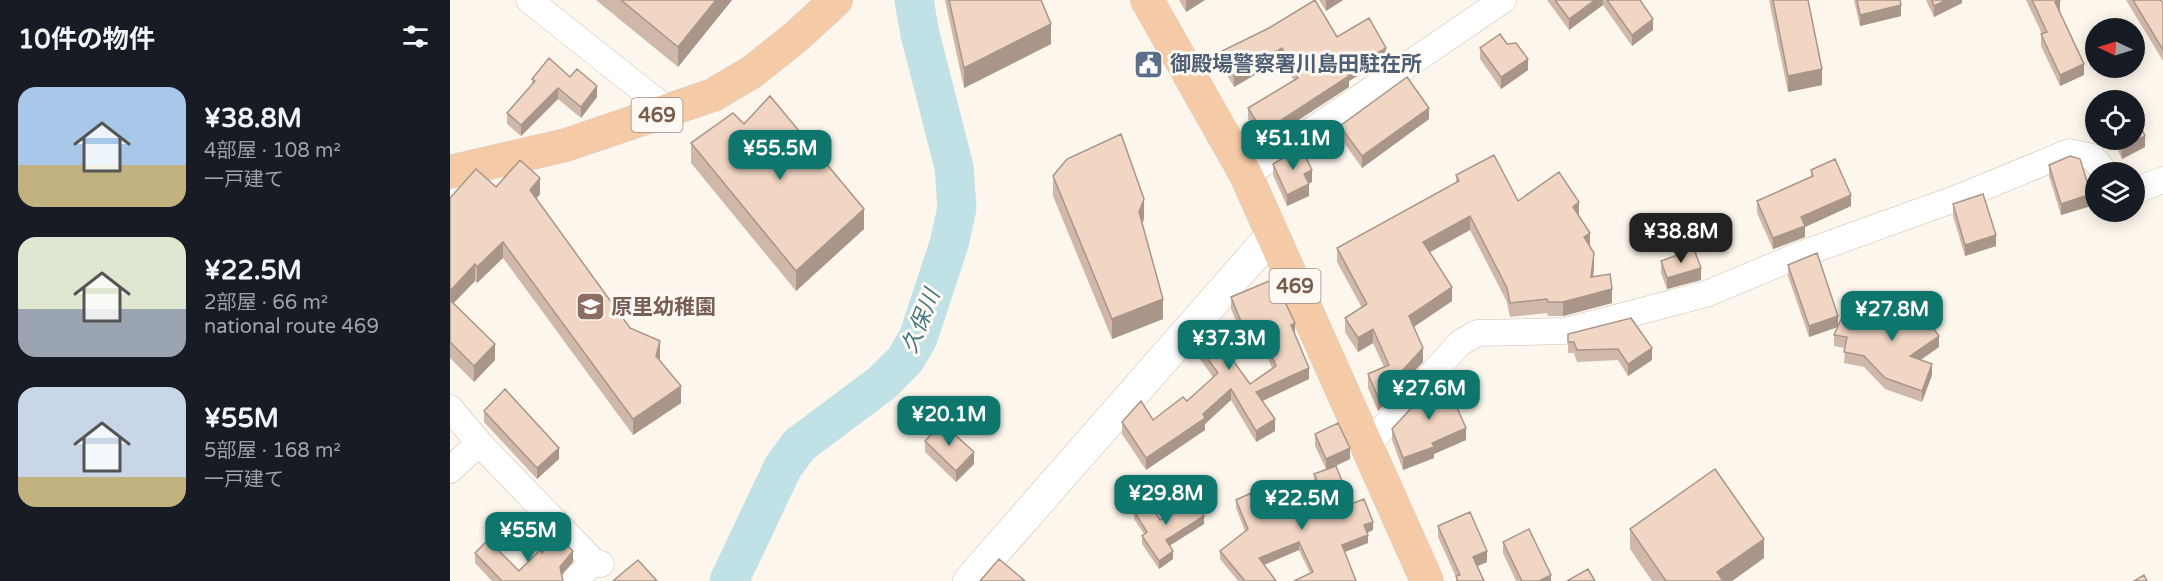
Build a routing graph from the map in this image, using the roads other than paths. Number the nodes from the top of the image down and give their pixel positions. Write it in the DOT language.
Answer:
graph roads {
  1 [pos="529,0"];
  2 [pos="836,0"];
  3 [pos="1147,0"];
  4 [pos="1503,0"];
  5 [pos="669,111"];
  6 [pos="2096,162"];
  7 [pos="450,172"];
  8 [pos="1246,175"];
  9 [pos="2163,180"];
  10 [pos="2145,187"];
  11 [pos="1272,235"];
  12 [pos="450,408"];
  13 [pos="479,443"];
  14 [pos="1366,447"];
  15 [pos="450,470"];
  16 [pos="574,581"];
  17 [pos="969,581"];
  18 [pos="1427,581"];
  1 -- 5 [label="street"];
  2 -- 5 [label="highway, 469"];
  3 -- 8 [label="highway, 469"];
  4 -- 8 [label="street"];
  5 -- 7 [label="highway, 469"];
  6 -- 14 [label="street"];
  8 -- 11 [label="highway, 469"];
  9 -- 10 [label="street"];
  11 -- 14 [label="highway, 469"];
  11 -- 17 [label="street"];
  12 -- 13 [label="street"];
  13 -- 15 [label="street"];
  13 -- 16 [label="street"];
  14 -- 18 [label="highway, 469"];
}
